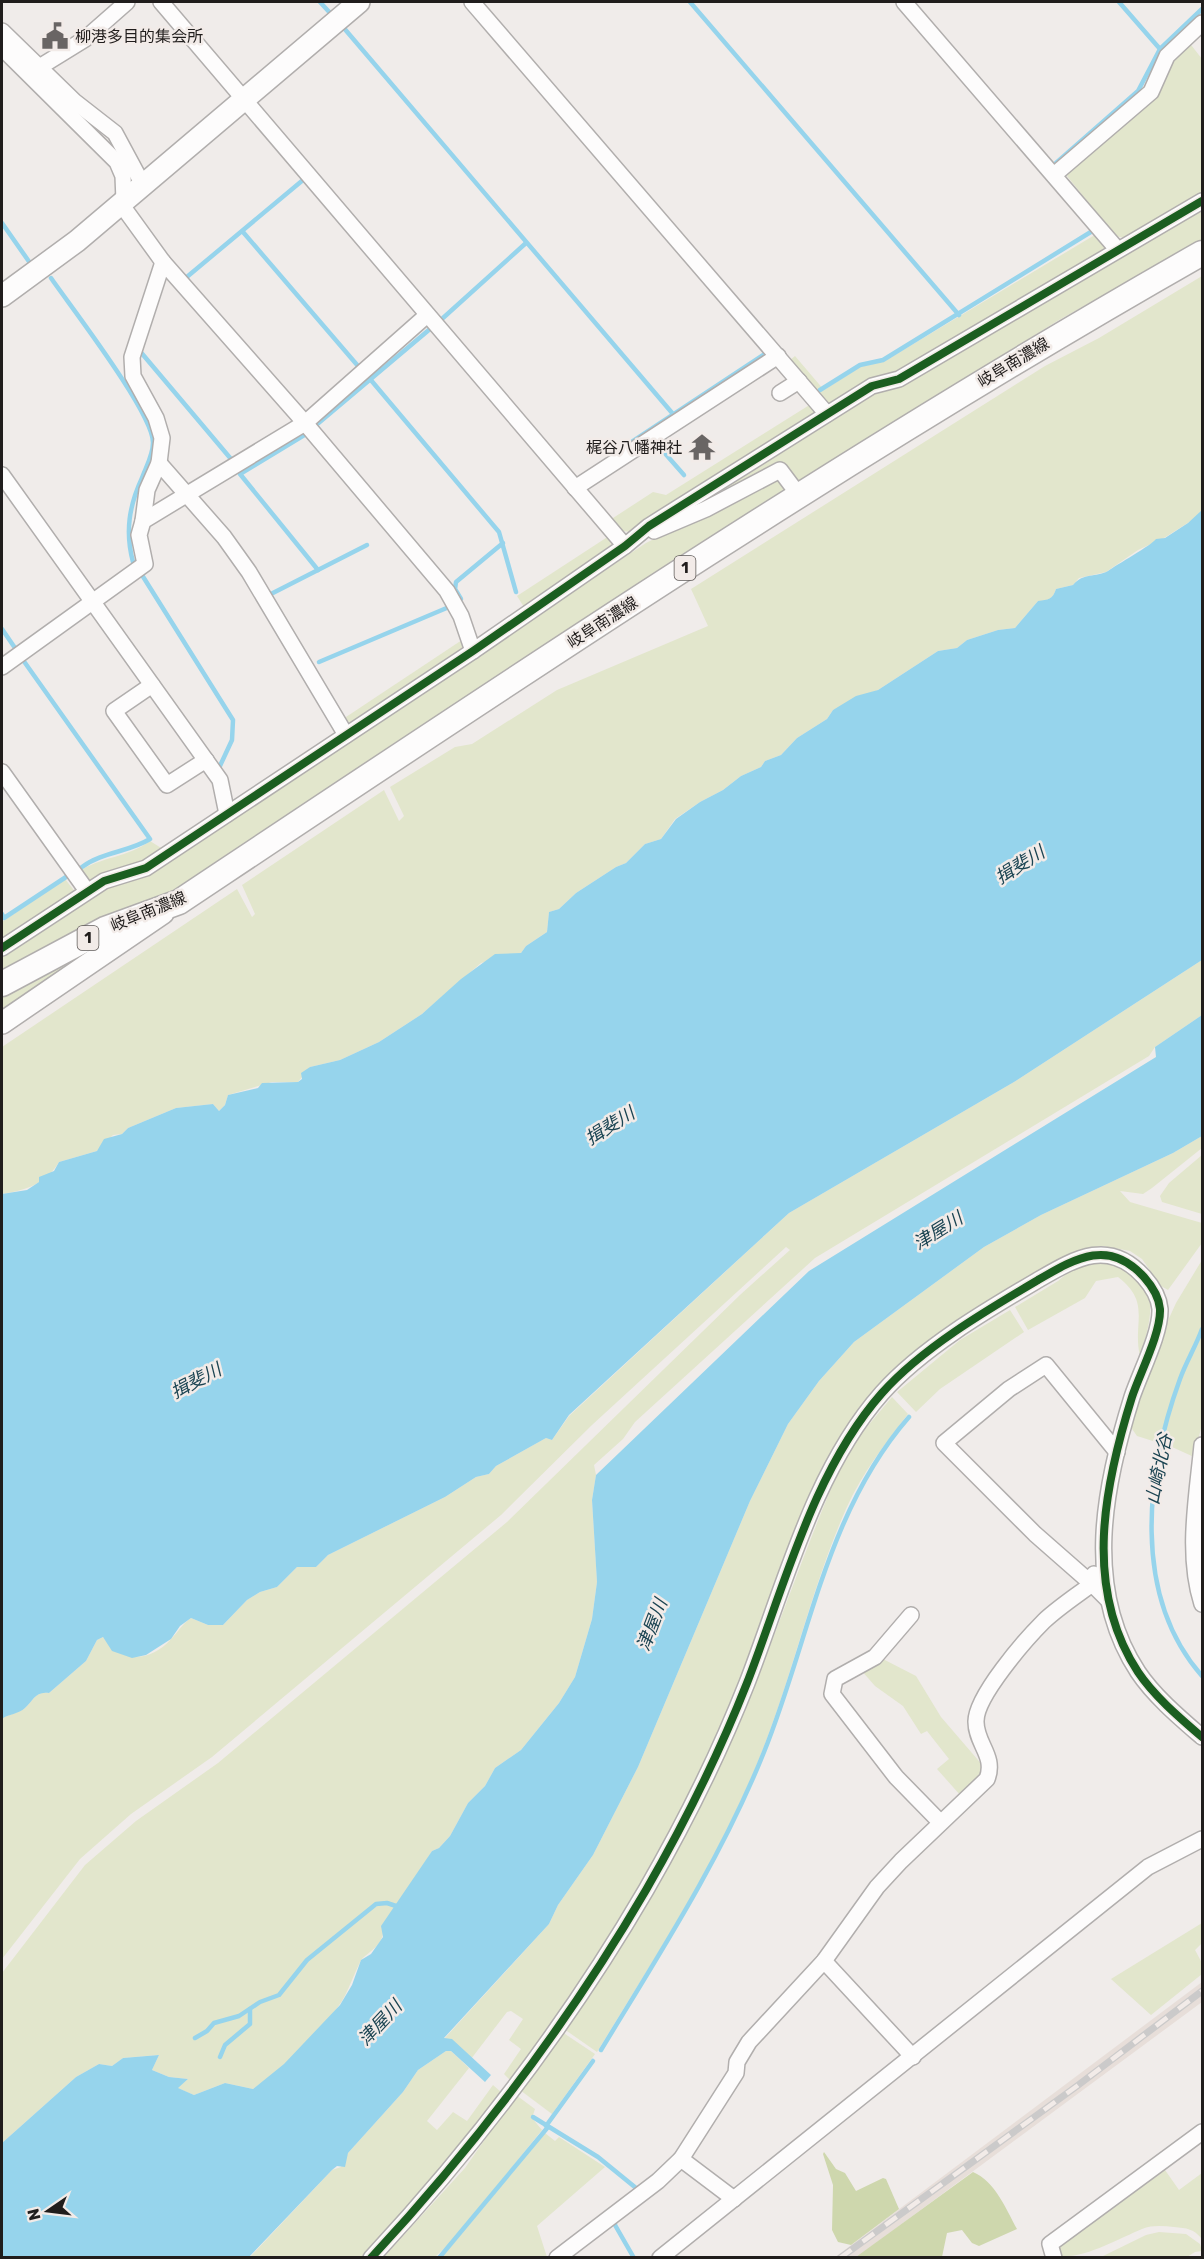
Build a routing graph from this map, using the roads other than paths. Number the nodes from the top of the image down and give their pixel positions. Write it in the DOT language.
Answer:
graph roads {
  1 [pos="127,2"];
  2 [pos="161,2"];
  3 [pos="359,2"];
  4 [pos="472,2"];
  5 [pos="904,2"];
  6 [pos="1203,22"];
  7 [pos="2,31"];
  8 [pos="2,48"];
  9 [pos="38,68"];
  10 [pos="244,100"];
  11 [pos="1054,176"];
  12 [pos="143,185"];
  13 [pos="1203,201"];
  14 [pos="122,203"];
  15 [pos="1117,249"];
  16 [pos="1203,253"];
  17 [pos="163,262"];
  18 [pos="2,296"];
  19 [pos="426,316"];
  20 [pos="778,356"];
  21 [pos="799,381"];
  22 [pos="780,393"];
  23 [pos="827,414"];
  24 [pos="305,423"];
  25 [pos="159,463"];
  26 [pos="2,475"];
  27 [pos="575,488"];
  28 [pos="798,494"];
  29 [pos="188,495"];
  30 [pos="143,521"];
  31 [pos="630,543"];
  32 [pos="92,602"];
  33 [pos="474,651"];
  34 [pos="2,667"];
  35 [pos="152,685"];
  36 [pos="346,735"];
  37 [pos="206,760"];
  38 [pos="2,772"];
  39 [pos="226,814"];
  40 [pos="87,891"];
  41 [pos="179,903"];
  42 [pos="2,948"];
  43 [pos="2,984"];
  44 [pos="2,1023"];
  45 [pos="1203,1445"];
  46 [pos="1117,1452"];
  47 [pos="1101,1554"];
  48 [pos="1092,1584"];
  49 [pos="1108,1600"];
  50 [pos="1203,1604"];
  51 [pos="911,1616"];
  52 [pos="1203,1737"];
  53 [pos="940,1822"];
  54 [pos="1203,1839"];
  55 [pos="824,1961"];
  56 [pos="913,2057"];
  57 [pos="1203,2132"];
  58 [pos="681,2159"];
  59 [pos="734,2199"];
  60 [pos="371,2258"];
  61 [pos="557,2258"];
  62 [pos="660,2258"];
  63 [pos="1054,2258"];
  1 -- 9 [label="street"];
  2 -- 10 [label="street"];
  3 -- 10 [label="street"];
  4 -- 20 [label="street"];
  5 -- 11 [label="street"];
  6 -- 11 [label="street"];
  7 -- 9 [label="street"];
  8 -- 14 [label="street"];
  9 -- 12 [label="street"];
  10 -- 12 [label="street"];
  10 -- 19 [label="street"];
  11 -- 15 [label="street"];
  12 -- 14 [label="street"];
  13 -- 15 [label="street"];
  14 -- 17 [label="street"];
  14 -- 18 [label="street"];
  15 -- 23 [label="street"];
  16 -- 28 [label="main road, 岐阜南濃線 / 1"];
  17 -- 24 [label="street"];
  17 -- 25 [label="street"];
  19 -- 24 [label="street"];
  19 -- 27 [label="street"];
  20 -- 21 [label="street"];
  20 -- 27 [label="street"];
  21 -- 22 [label="street"];
  21 -- 23 [label="street"];
  23 -- 31 [label="street"];
  24 -- 29 [label="street"];
  24 -- 33 [label="street"];
  25 -- 29 [label="street"];
  25 -- 30 [label="street"];
  26 -- 32 [label="street"];
  27 -- 31 [label="street"];
  28 -- 31 [label="street"];
  28 -- 41 [label="main road, 岐阜南濃線 / 1"];
  29 -- 30 [label="street"];
  29 -- 36 [label="street"];
  30 -- 32 [label="street"];
  31 -- 33 [label="street"];
  32 -- 34 [label="street"];
  32 -- 35 [label="street"];
  33 -- 36 [label="street"];
  35 -- 37 [label="street"];
  35 -- 37 [label="street"];
  36 -- 39 [label="street"];
  37 -- 39 [label="street"];
  38 -- 40 [label="street"];
  39 -- 40 [label="street"];
  40 -- 42 [label="street"];
  41 -- 43 [label="main road, 岐阜南濃線 / 1"];
  41 -- 44 [label="street"];
  45 -- 50 [label="street"];
  46 -- 47 [label="street"];
  46 -- 48 [label="street"];
  46 -- 60 [label="street"];
  47 -- 48 [label="street"];
  47 -- 49 [label="street"];
  48 -- 49 [label="street"];
  48 -- 53 [label="street"];
  49 -- 52 [label="street"];
  51 -- 53 [label="street"];
  53 -- 55 [label="street"];
  54 -- 56 [label="street"];
  55 -- 56 [label="street"];
  55 -- 58 [label="street"];
  56 -- 59 [label="street"];
  57 -- 63 [label="street"];
  58 -- 59 [label="street"];
  58 -- 61 [label="street"];
  59 -- 62 [label="street"];
}
